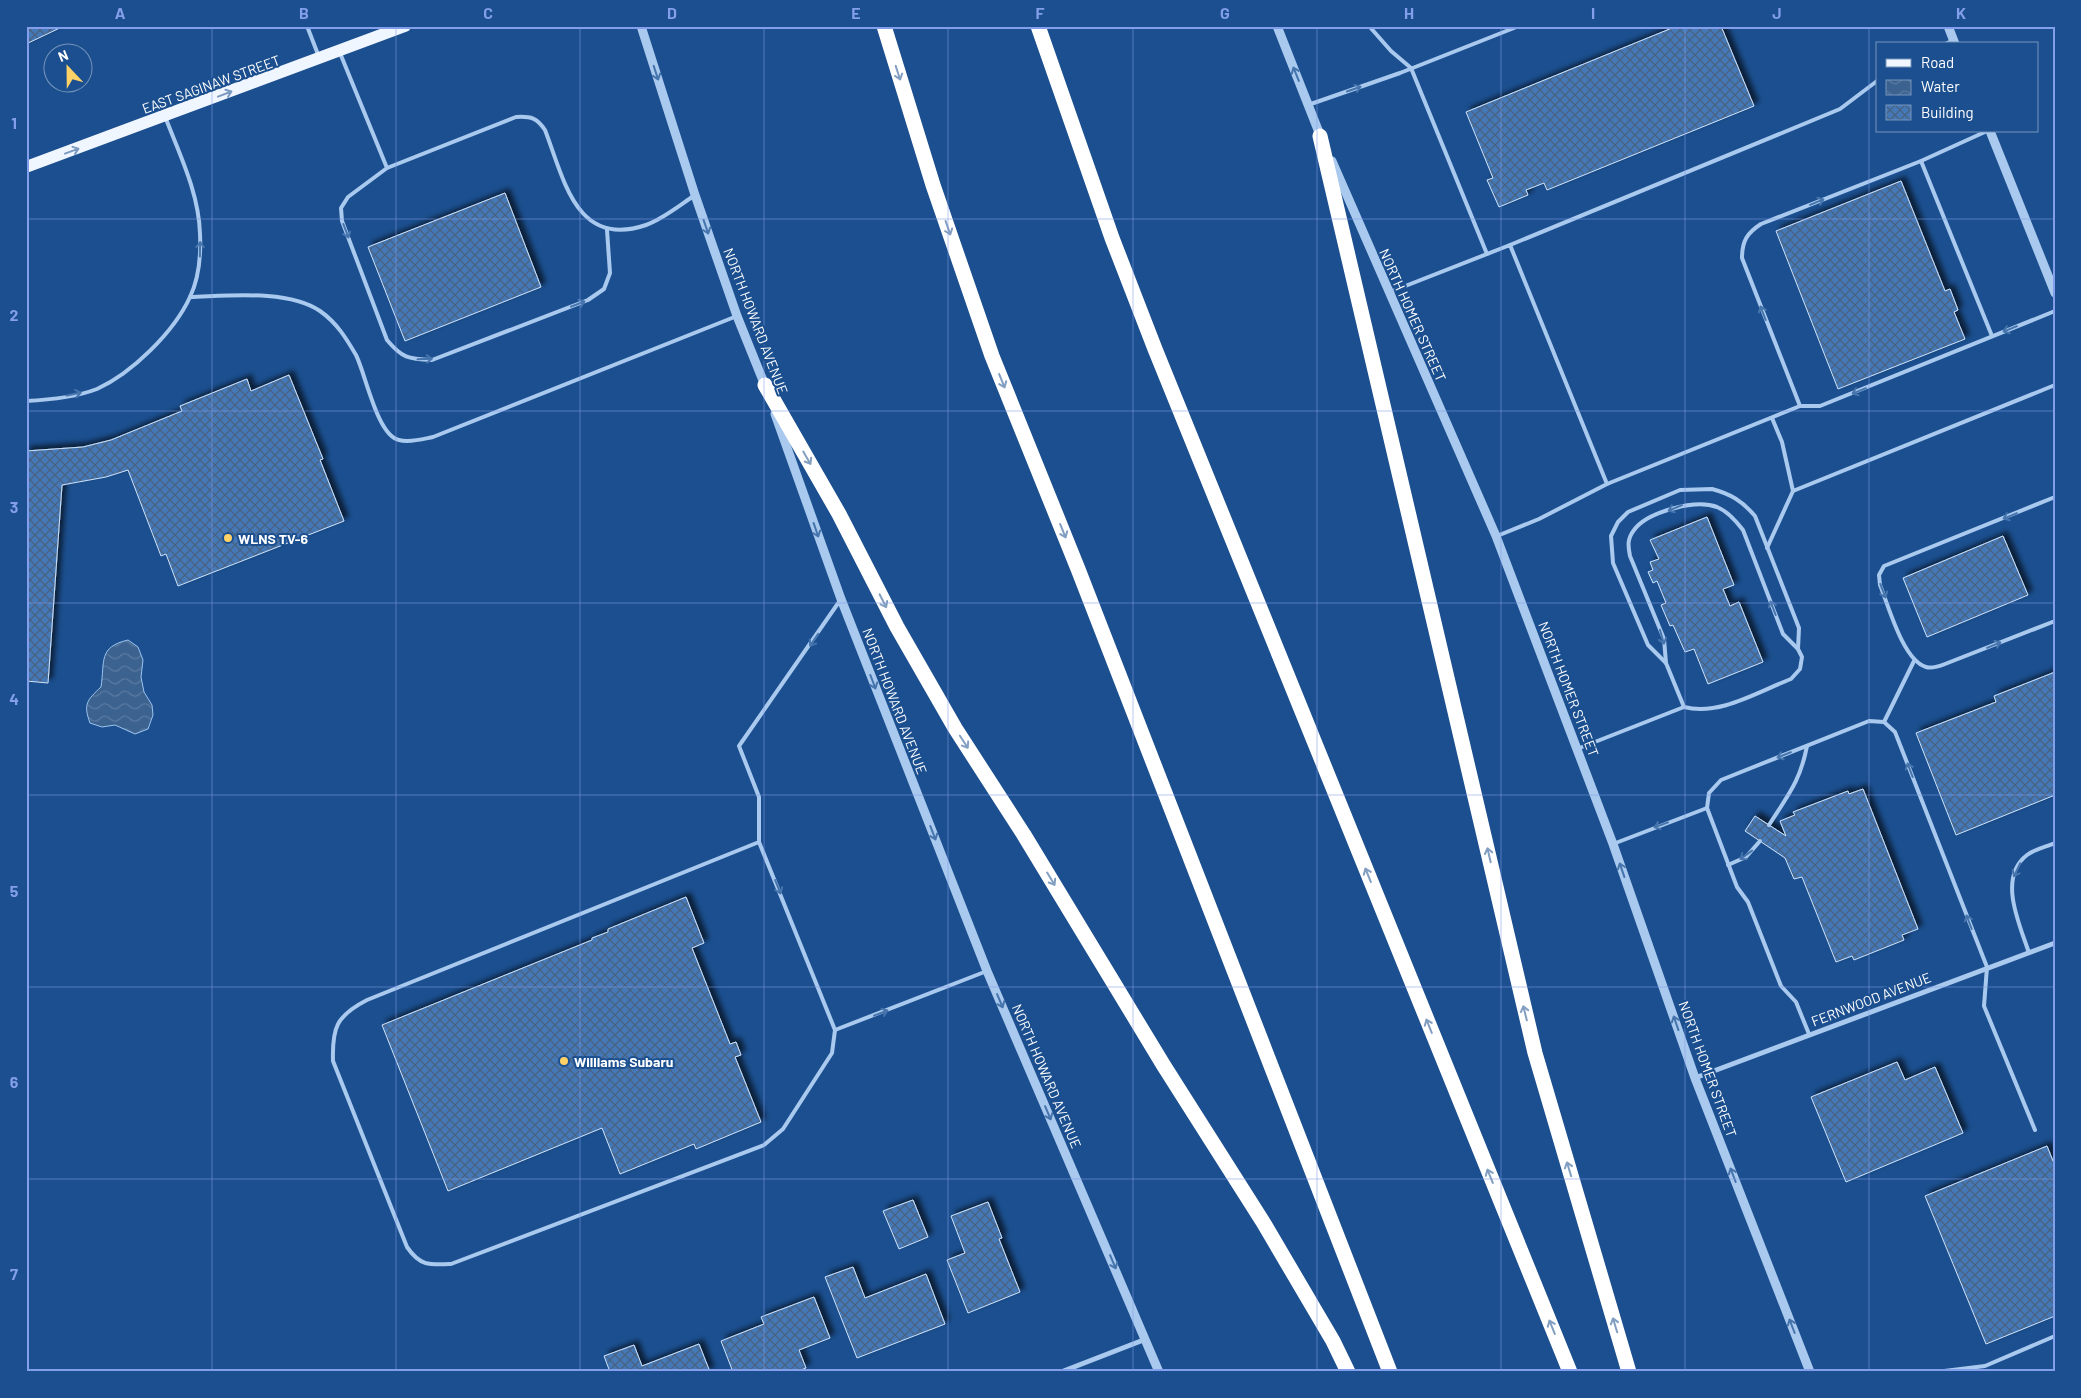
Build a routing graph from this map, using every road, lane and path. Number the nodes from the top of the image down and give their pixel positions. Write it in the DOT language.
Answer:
graph roads {
  1 [pos="307,26"];
  2 [pos="405,26"];
  3 [pos="641,26"];
  4 [pos="884,26"];
  5 [pos="1038,26"];
  6 [pos="1277,26"];
  7 [pos="1369,26"];
  8 [pos="1519,26"];
  9 [pos="1948,26"];
  10 [pos="1955,42"];
  11 [pos="340,51"];
  12 [pos="320,59"];
  13 [pos="1411,68"];
  14 [pos="1876,82"];
  15 [pos="1308,105"];
  16 [pos="165,117"];
  17 [pos="1987,132"];
  18 [pos="1989,132"];
  19 [pos="1320,136"];
  20 [pos="1921,161"];
  21 [pos="26,167"];
  22 [pos="387,168"];
  23 [pos="695,196"];
  24 [pos="607,230"];
  25 [pos="1510,244"];
  26 [pos="1486,254"];
  27 [pos="1388,292"];
  28 [pos="2055,293"];
  29 [pos="190,297"];
  30 [pos="2055,311"];
  31 [pos="737,316"];
  32 [pos="1992,336"];
  33 [pos="765,385"];
  34 [pos="2055,385"];
  35 [pos="26,400"];
  36 [pos="1800,406"];
  37 [pos="1772,418"];
  38 [pos="1607,484"];
  39 [pos="1793,491"];
  40 [pos="2055,497"];
  41 [pos="1496,536"];
  42 [pos="1767,548"];
  43 [pos="840,599"];
  44 [pos="2055,620"];
  45 [pos="1798,649"];
  46 [pos="1914,661"];
  47 [pos="1666,663"];
  48 [pos="1684,706"];
  49 [pos="1884,722"];
  50 [pos="1806,746"];
  51 [pos="1577,750"];
  52 [pos="1707,808"];
  53 [pos="1769,825"];
  54 [pos="1760,841"];
  55 [pos="759,842"];
  56 [pos="2055,843"];
  57 [pos="1612,844"];
  58 [pos="1728,865"];
  59 [pos="2055,943"];
  60 [pos="2029,953"];
  61 [pos="1987,967"];
  62 [pos="987,971"];
  63 [pos="835,1030"];
  64 [pos="1809,1034"];
  65 [pos="1695,1078"];
  66 [pos="2035,1130"];
  67 [pos="2055,1336"];
  68 [pos="1146,1339"];
  69 [pos="1061,1372"];
  70 [pos="1160,1372"];
  71 [pos="1348,1372"];
  72 [pos="1390,1372"];
  73 [pos="1570,1372"];
  74 [pos="1630,1372"];
  75 [pos="1810,1372"];
  76 [pos="1936,1372"];
  1 -- 12 [label="lane"];
  2 -- 11 [label="main road, EAST SAGINAW STREET"];
  3 -- 23 [label="street, NORTH HOWARD AVENUE, one-way"];
  4 -- 72 [label="highway, one-way"];
  73 -- 5 [label="highway, one-way"];
  15 -- 6 [label="street, NORTH HOMER STREET, one-way"];
  7 -- 13 [label="lane"];
  8 -- 13 [label="lane"];
  9 -- 10 [label="street"];
  11 -- 12 [label="main road, EAST SAGINAW STREET"];
  11 -- 22 [label="lane"];
  16 -- 12 [label="main road, EAST SAGINAW STREET, one-way"];
  15 -- 13 [label="lane, one-way"];
  13 -- 26 [label="lane"];
  14 -- 25 [label="lane"];
  15 -- 19 [label="street, NORTH HOMER STREET"];
  21 -- 16 [label="main road, EAST SAGINAW STREET, one-way"];
  29 -- 16 [label="lane, one-way"];
  17 -- 20 [label="lane"];
  18 -- 28 [label="street"];
  19 -- 27 [label="street, NORTH HOMER STREET"];
  74 -- 19 [label="highway, one-way"];
  20 -- 32 [label="lane"];
  36 -- 20 [label="lane, one-way"];
  22 -- 24 [label="lane"];
  22 -- 24 [label="lane, one-way"];
  23 -- 24 [label="lane"];
  23 -- 31 [label="street, NORTH HOWARD AVENUE, one-way"];
  25 -- 26 [label="lane"];
  25 -- 38 [label="lane"];
  26 -- 27 [label="lane"];
  27 -- 41 [label="street, NORTH HOMER STREET"];
  29 -- 31 [label="lane"];
  35 -- 29 [label="lane, one-way"];
  30 -- 32 [label="lane, one-way"];
  31 -- 33 [label="street, NORTH HOWARD AVENUE"];
  32 -- 36 [label="lane, one-way"];
  33 -- 43 [label="street, NORTH HOWARD AVENUE, one-way"];
  33 -- 71 [label="highway, one-way"];
  34 -- 39 [label="lane"];
  36 -- 37 [label="lane"];
  37 -- 38 [label="lane"];
  37 -- 39 [label="lane"];
  38 -- 41 [label="lane"];
  39 -- 42 [label="lane"];
  40 -- 46 [label="lane, one-way"];
  41 -- 51 [label="street, NORTH HOMER STREET"];
  42 -- 45 [label="lane"];
  42 -- 47 [label="lane"];
  43 -- 55 [label="lane, one-way"];
  43 -- 62 [label="street, NORTH HOWARD AVENUE, one-way"];
  46 -- 44 [label="lane, one-way"];
  45 -- 47 [label="lane, one-way"];
  45 -- 48 [label="lane"];
  46 -- 49 [label="lane"];
  47 -- 48 [label="lane"];
  48 -- 51 [label="lane"];
  49 -- 50 [label="lane"];
  61 -- 49 [label="lane, one-way"];
  50 -- 52 [label="lane, one-way"];
  50 -- 53 [label="lane"];
  51 -- 57 [label="street, NORTH HOMER STREET"];
  52 -- 57 [label="lane, one-way"];
  52 -- 58 [label="lane"];
  54 -- 58 [label="lane, one-way"];
  55 -- 63 [label="lane, one-way"];
  55 -- 63 [label="lane"];
  56 -- 60 [label="lane, one-way"];
  65 -- 57 [label="street, NORTH HOMER STREET, one-way"];
  58 -- 64 [label="lane"];
  59 -- 60 [label="street, FERNWOOD AVENUE"];
  60 -- 61 [label="street, FERNWOOD AVENUE"];
  61 -- 64 [label="street, FERNWOOD AVENUE"];
  61 -- 66 [label="lane"];
  63 -- 62 [label="lane, one-way"];
  62 -- 68 [label="street, NORTH HOWARD AVENUE, one-way"];
  64 -- 65 [label="street, FERNWOOD AVENUE"];
  75 -- 65 [label="street, NORTH HOMER STREET, one-way"];
  67 -- 76 [label="lane"];
  68 -- 69 [label="street"];
  68 -- 70 [label="street, NORTH HOWARD AVENUE"];
}
